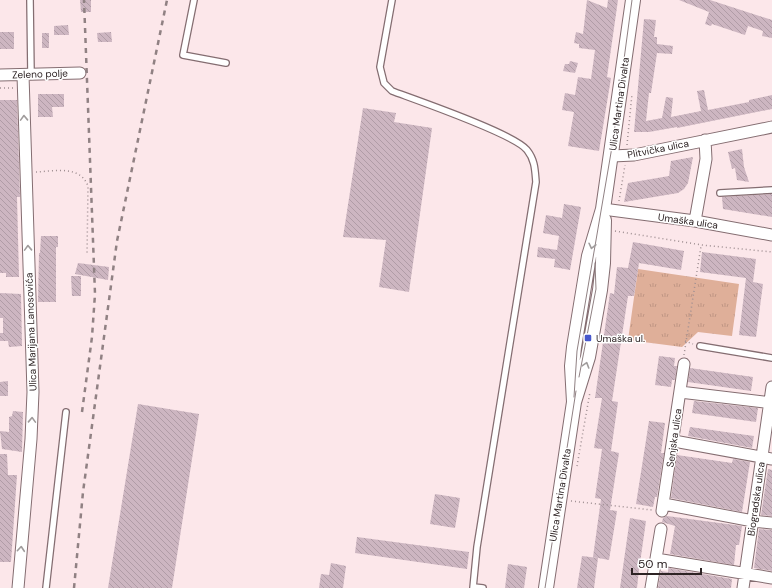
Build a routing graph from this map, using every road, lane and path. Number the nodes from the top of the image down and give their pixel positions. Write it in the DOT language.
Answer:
graph roads {
  1 [pos="30,0"];
  2 [pos="194,0"];
  3 [pos="392,0"];
  4 [pos="633,0"];
  5 [pos="226,63"];
  6 [pos="80,73"];
  7 [pos="27,75"];
  8 [pos="0,76"];
  9 [pos="23,87"];
  10 [pos="0,88"];
  11 [pos="772,127"];
  12 [pos="705,140"];
  13 [pos="612,156"];
  14 [pos="26,172"];
  15 [pos="772,190"];
  16 [pos="720,193"];
  17 [pos="603,209"];
  18 [pos="695,221"];
  19 [pos="615,231"];
  20 [pos="772,235"];
  21 [pos="702,245"];
  22 [pos="772,252"];
  23 [pos="87,255"];
  24 [pos="700,346"];
  25 [pos="772,358"];
  26 [pos="684,364"];
  27 [pos="772,387"];
  28 [pos="680,392"];
  29 [pos="771,403"];
  30 [pos="66,412"];
  31 [pos="674,441"];
  32 [pos="767,459"];
  33 [pos="571,502"];
  34 [pos="663,508"];
  35 [pos="753,521"];
  36 [pos="772,523"];
  37 [pos="661,529"];
  38 [pos="656,559"];
  39 [pos="745,574"];
  40 [pos="772,578"];
  41 [pos="473,587"];
  42 [pos="18,588"];
  43 [pos="46,588"];
  44 [pos="483,588"];
  45 [pos="546,588"];
  46 [pos="651,588"];
  47 [pos="743,588"];
  1 -- 7 [label="lane"];
  2 -- 5 [label="lane"];
  3 -- 41 [label="lane"];
  4 -- 13 [label="street, Ulica Martina Divalta"];
  6 -- 7 [label="street, Zeleno polje"];
  7 -- 8 [label="street, Zeleno polje"];
  7 -- 9 [label="street, Ulica Marijana Lanosovića"];
  9 -- 10 [label="path"];
  14 -- 9 [label="street, Ulica Marijana Lanosovića, one-way"];
  11 -- 12 [label="street, Plitvička ulica"];
  12 -- 13 [label="street, Plitvička ulica"];
  12 -- 18 [label="street"];
  13 -- 17 [label="street, Ulica Martina Divalta"];
  14 -- 23 [label="path"];
  42 -- 14 [label="street, Ulica Marijana Lanosovića, one-way"];
  15 -- 16 [label="lane"];
  17 -- 18 [label="street, Umaška ulica"];
  17 -- 45 [label="street, Ulica Martina Divalta"];
  18 -- 20 [label="street, Umaška ulica"];
  19 -- 21 [label="path"];
  21 -- 22 [label="path"];
  21 -- 26 [label="path"];
  24 -- 25 [label="lane"];
  26 -- 28 [label="street, Senjska ulica"];
  27 -- 29 [label="street, Biogradska ulica"];
  28 -- 29 [label="street"];
  28 -- 31 [label="street, Senjska ulica"];
  29 -- 32 [label="street, Biogradska ulica"];
  30 -- 43 [label="lane"];
  31 -- 32 [label="street"];
  31 -- 34 [label="street, Senjska ulica"];
  32 -- 35 [label="street, Biogradska ulica"];
  33 -- 34 [label="path"];
  34 -- 35 [label="street"];
  35 -- 36 [label="street"];
  35 -- 39 [label="street, Biogradska ulica"];
  37 -- 38 [label="street"];
  38 -- 39 [label="street"];
  38 -- 46 [label="street"];
  39 -- 40 [label="street"];
  39 -- 47 [label="street, Biogradska ulica"];
  41 -- 44 [label="lane"];
}
